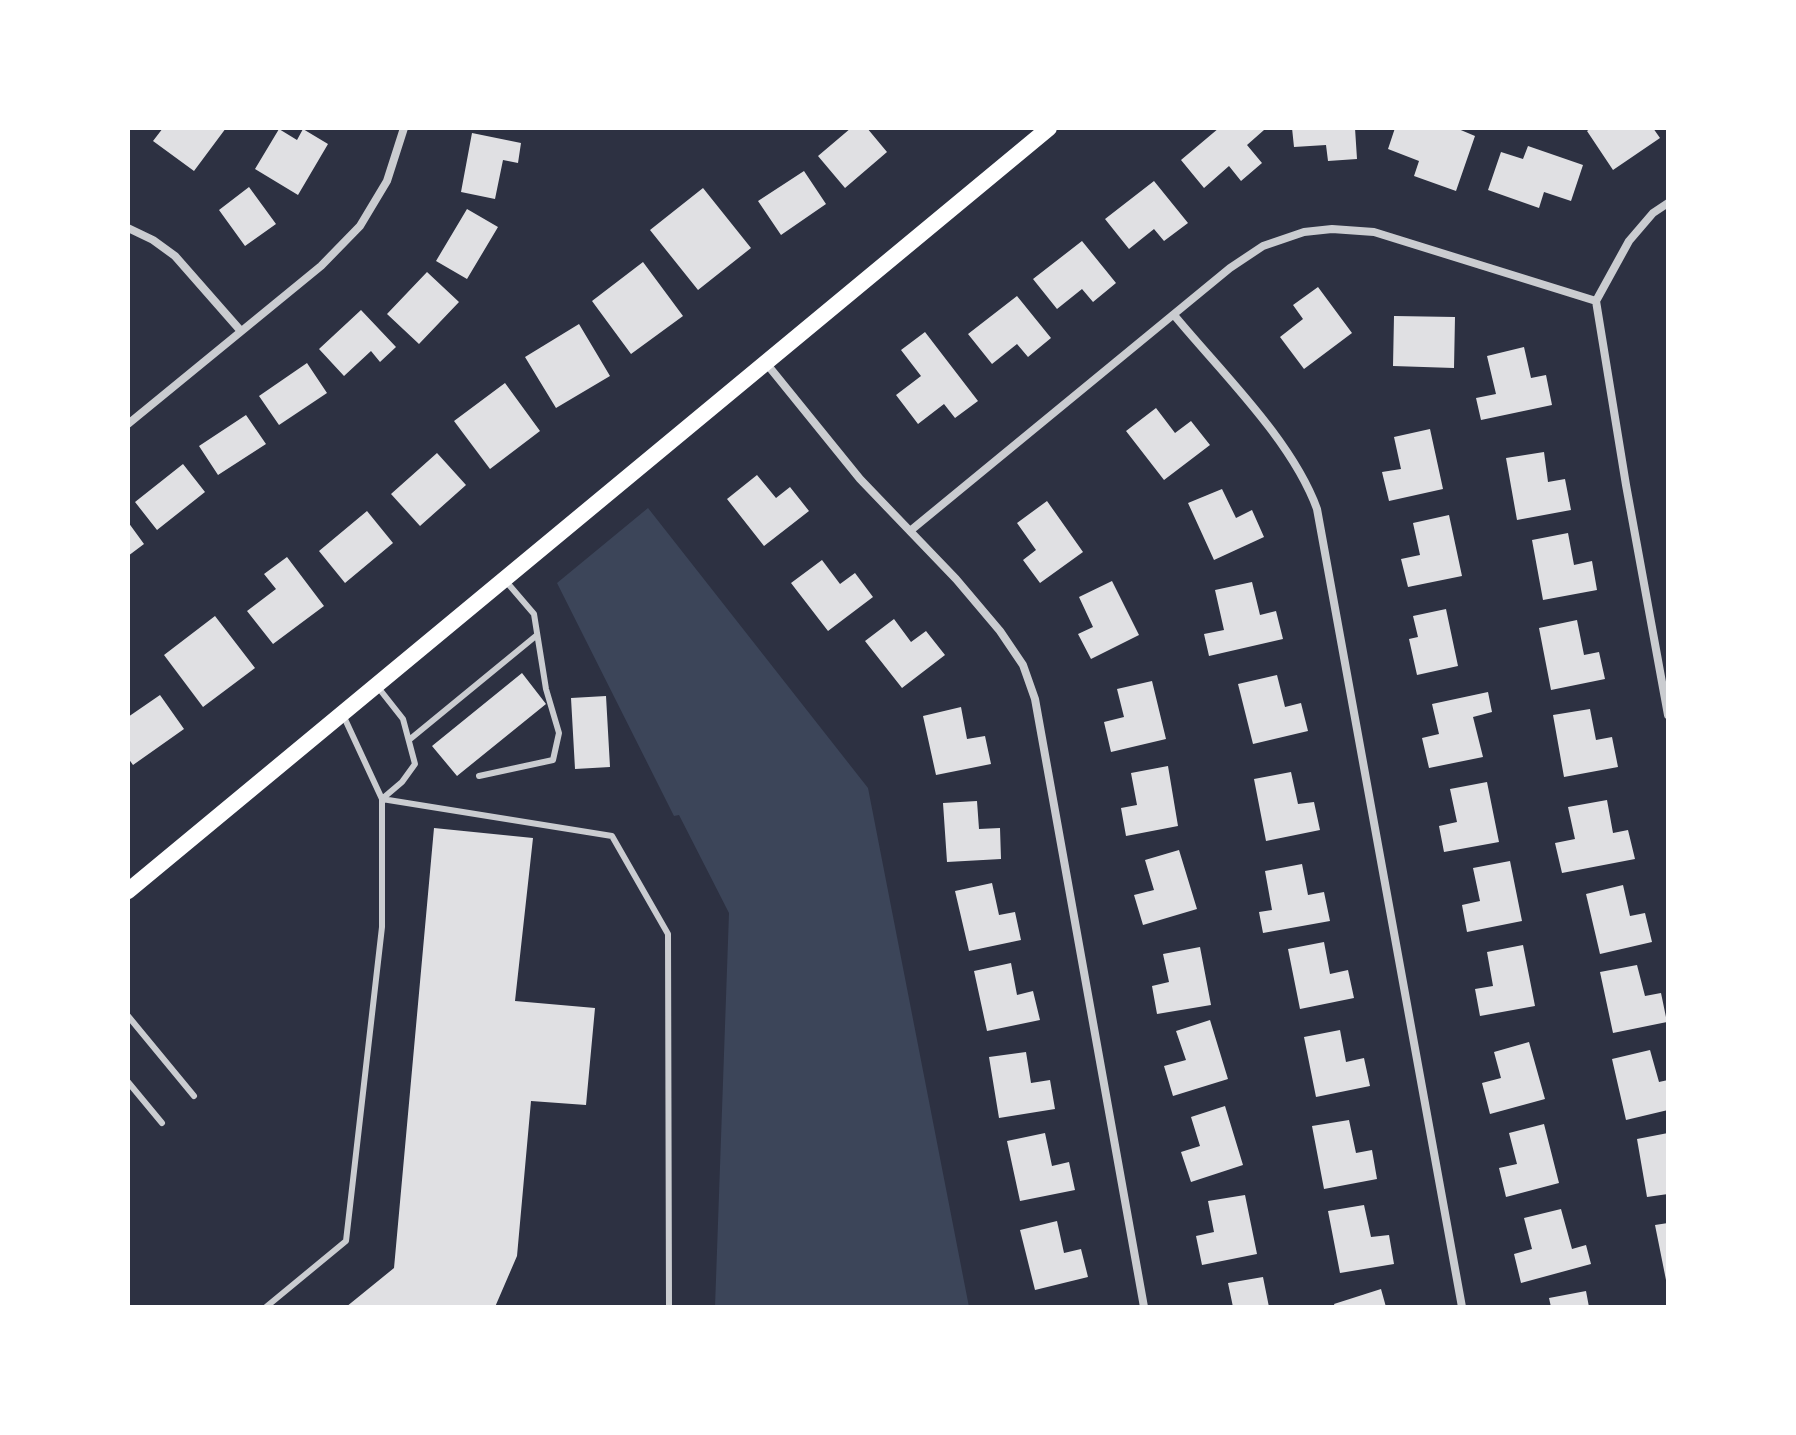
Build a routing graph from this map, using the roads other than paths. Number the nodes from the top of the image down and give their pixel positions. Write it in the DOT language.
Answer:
graph roads {
  1 [pos="404,128"];
  2 [pos="1049,128"];
  3 [pos="1668,203"];
  4 [pos="128,228"];
  5 [pos="1596,301"];
  6 [pos="1174,315"];
  7 [pos="240,330"];
  8 [pos="766,363"];
  9 [pos="128,424"];
  10 [pos="910,531"];
  11 [pos="504,579"];
  12 [pos="537,635"];
  13 [pos="376,685"];
  14 [pos="342,713"];
  15 [pos="1668,715"];
  16 [pos="409,740"];
  17 [pos="479,776"];
  18 [pos="382,799"];
  19 [pos="128,891"];
  20 [pos="128,1016"];
  21 [pos="128,1082"];
  22 [pos="194,1096"];
  23 [pos="162,1123"];
  24 [pos="266,1307"];
  25 [pos="669,1307"];
  26 [pos="1144,1307"];
  27 [pos="1462,1307"];
  1 -- 7 [label="street"];
  2 -- 8 [label="main road"];
  3 -- 5 [label="street"];
  4 -- 7 [label="street"];
  5 -- 6 [label="street"];
  5 -- 15 [label="street"];
  6 -- 10 [label="street"];
  6 -- 27 [label="street"];
  7 -- 9 [label="street"];
  8 -- 10 [label="street"];
  8 -- 11 [label="main road"];
  10 -- 26 [label="street"];
  11 -- 12 [label="lane"];
  11 -- 13 [label="main road"];
  12 -- 16 [label="lane"];
  12 -- 17 [label="lane"];
  13 -- 14 [label="main road"];
  13 -- 16 [label="lane"];
  14 -- 18 [label="lane"];
  14 -- 19 [label="main road"];
  16 -- 18 [label="lane"];
  18 -- 24 [label="lane"];
  18 -- 25 [label="lane"];
  20 -- 22 [label="lane"];
  21 -- 23 [label="lane"];
}
